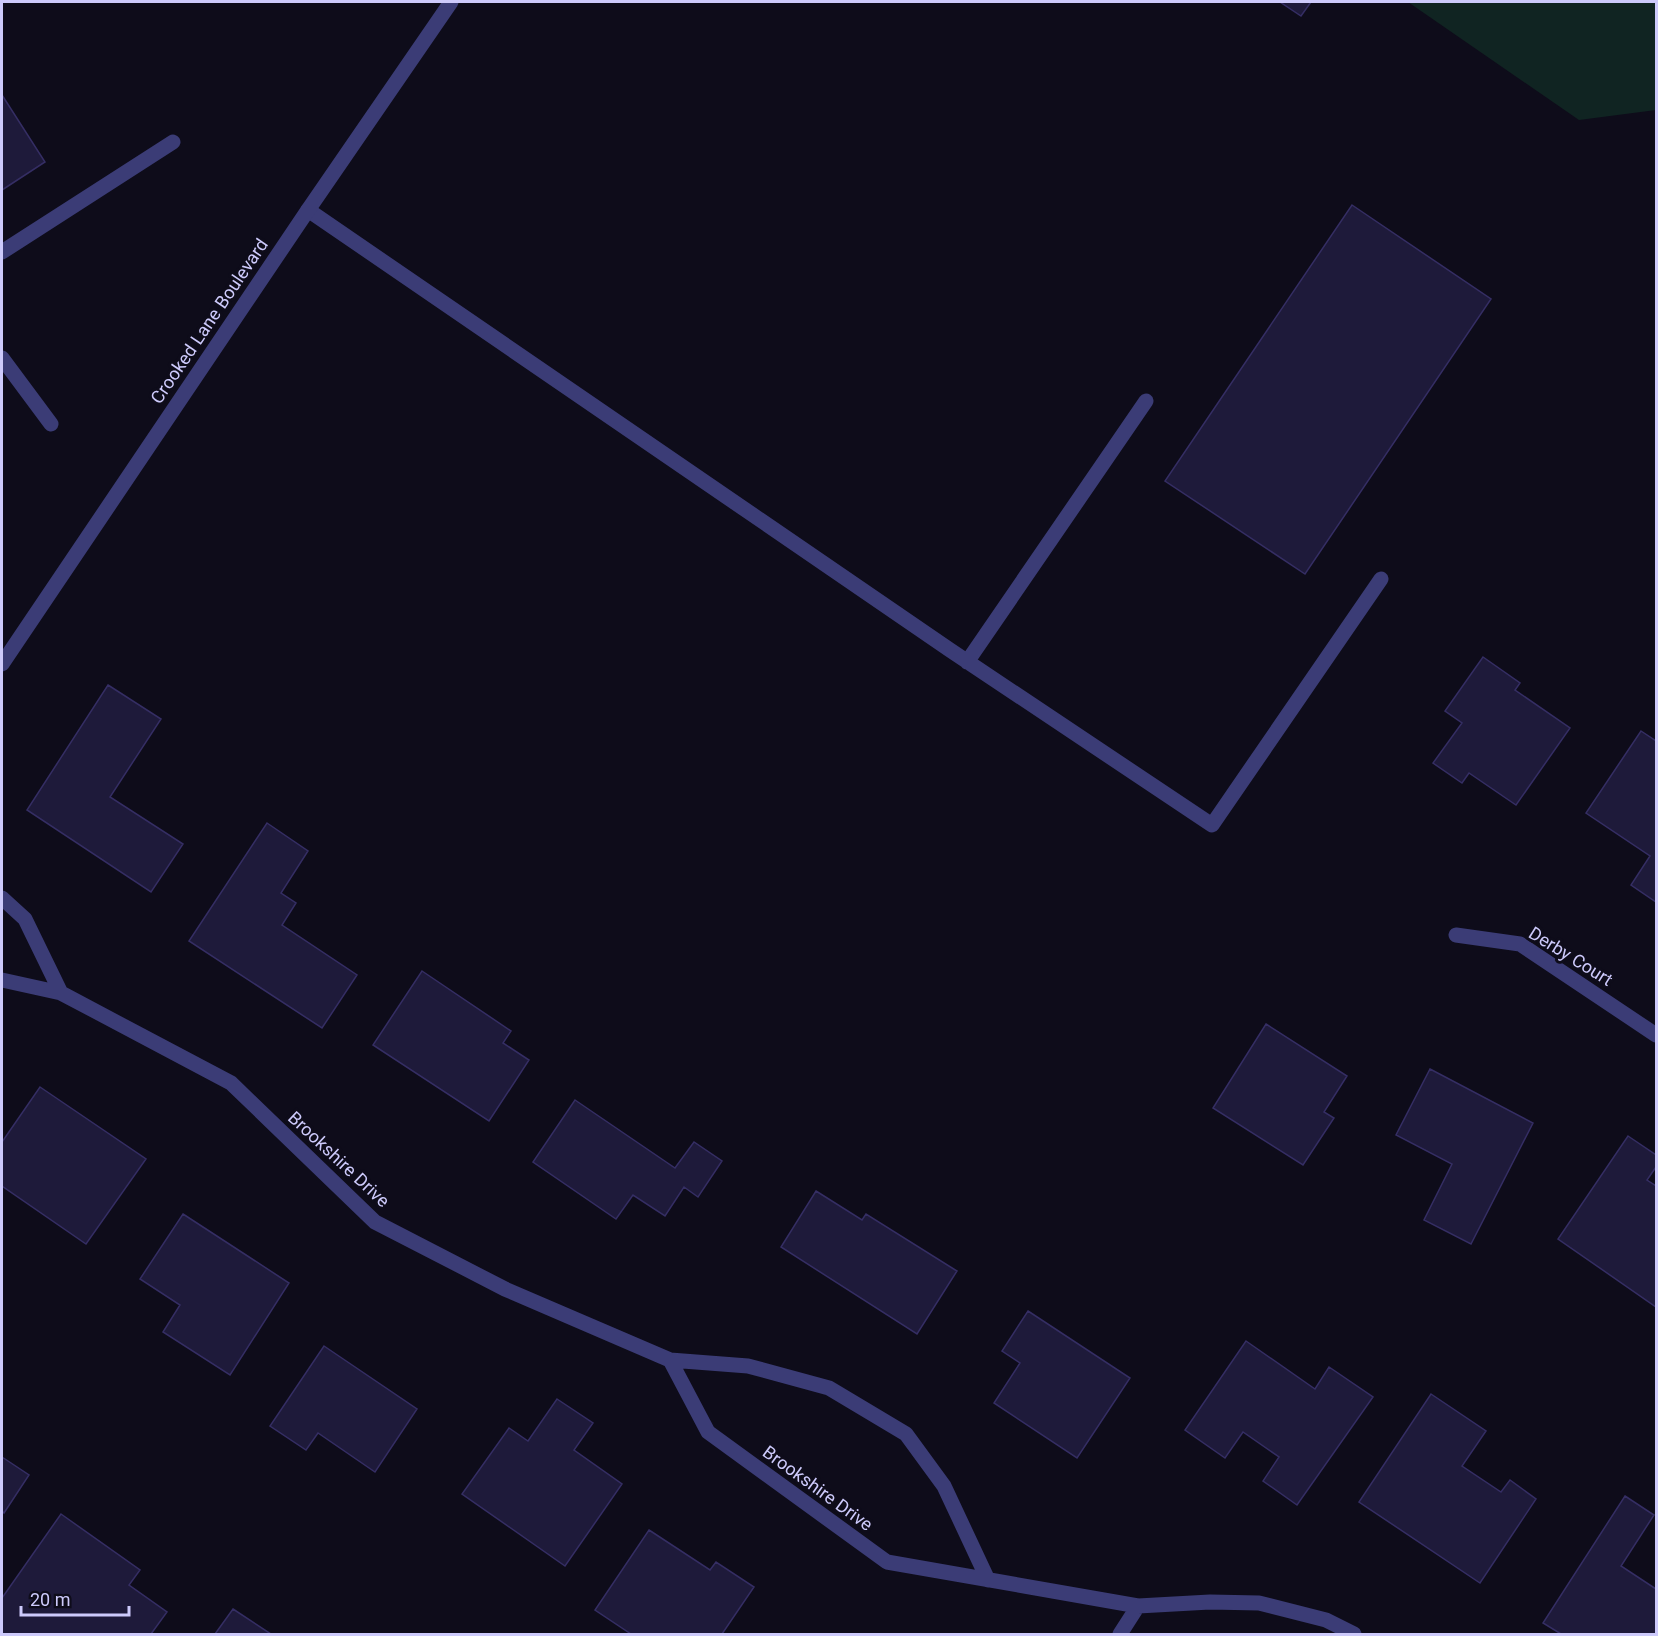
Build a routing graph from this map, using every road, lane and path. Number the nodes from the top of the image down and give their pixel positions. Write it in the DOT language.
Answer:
graph roads {
  1 [pos="451,2"];
  2 [pos="173,142"];
  3 [pos="308,210"];
  4 [pos="2,252"];
  5 [pos="2,358"];
  6 [pos="1146,400"];
  7 [pos="51,424"];
  8 [pos="1382,579"];
  9 [pos="967,662"];
  10 [pos="2,664"];
  11 [pos="2,898"];
  12 [pos="1456,935"];
  13 [pos="2,980"];
  14 [pos="61,993"];
  15 [pos="1656,1035"];
  16 [pos="670,1360"];
  17 [pos="988,1580"];
  18 [pos="1138,1606"];
  19 [pos="1120,1635"];
  20 [pos="1354,1635"];
  1 -- 3 [label="street, Crooked Lane Boulevard"];
  2 -- 4 [label="street"];
  3 -- 9 [label="street"];
  3 -- 10 [label="street, Crooked Lane Boulevard"];
  5 -- 7 [label="street"];
  6 -- 9 [label="street"];
  8 -- 9 [label="street"];
  11 -- 14 [label="street"];
  12 -- 15 [label="street, Derby Court"];
  13 -- 14 [label="street, Brookshire Drive"];
  14 -- 16 [label="street, Brookshire Drive"];
  16 -- 17 [label="street, Brookshire Drive"];
  16 -- 17 [label="street, Brookshire Drive"];
  17 -- 18 [label="street, Brookshire Drive"];
  18 -- 19 [label="street"];
  18 -- 20 [label="street, Brookshire Drive"];
}
